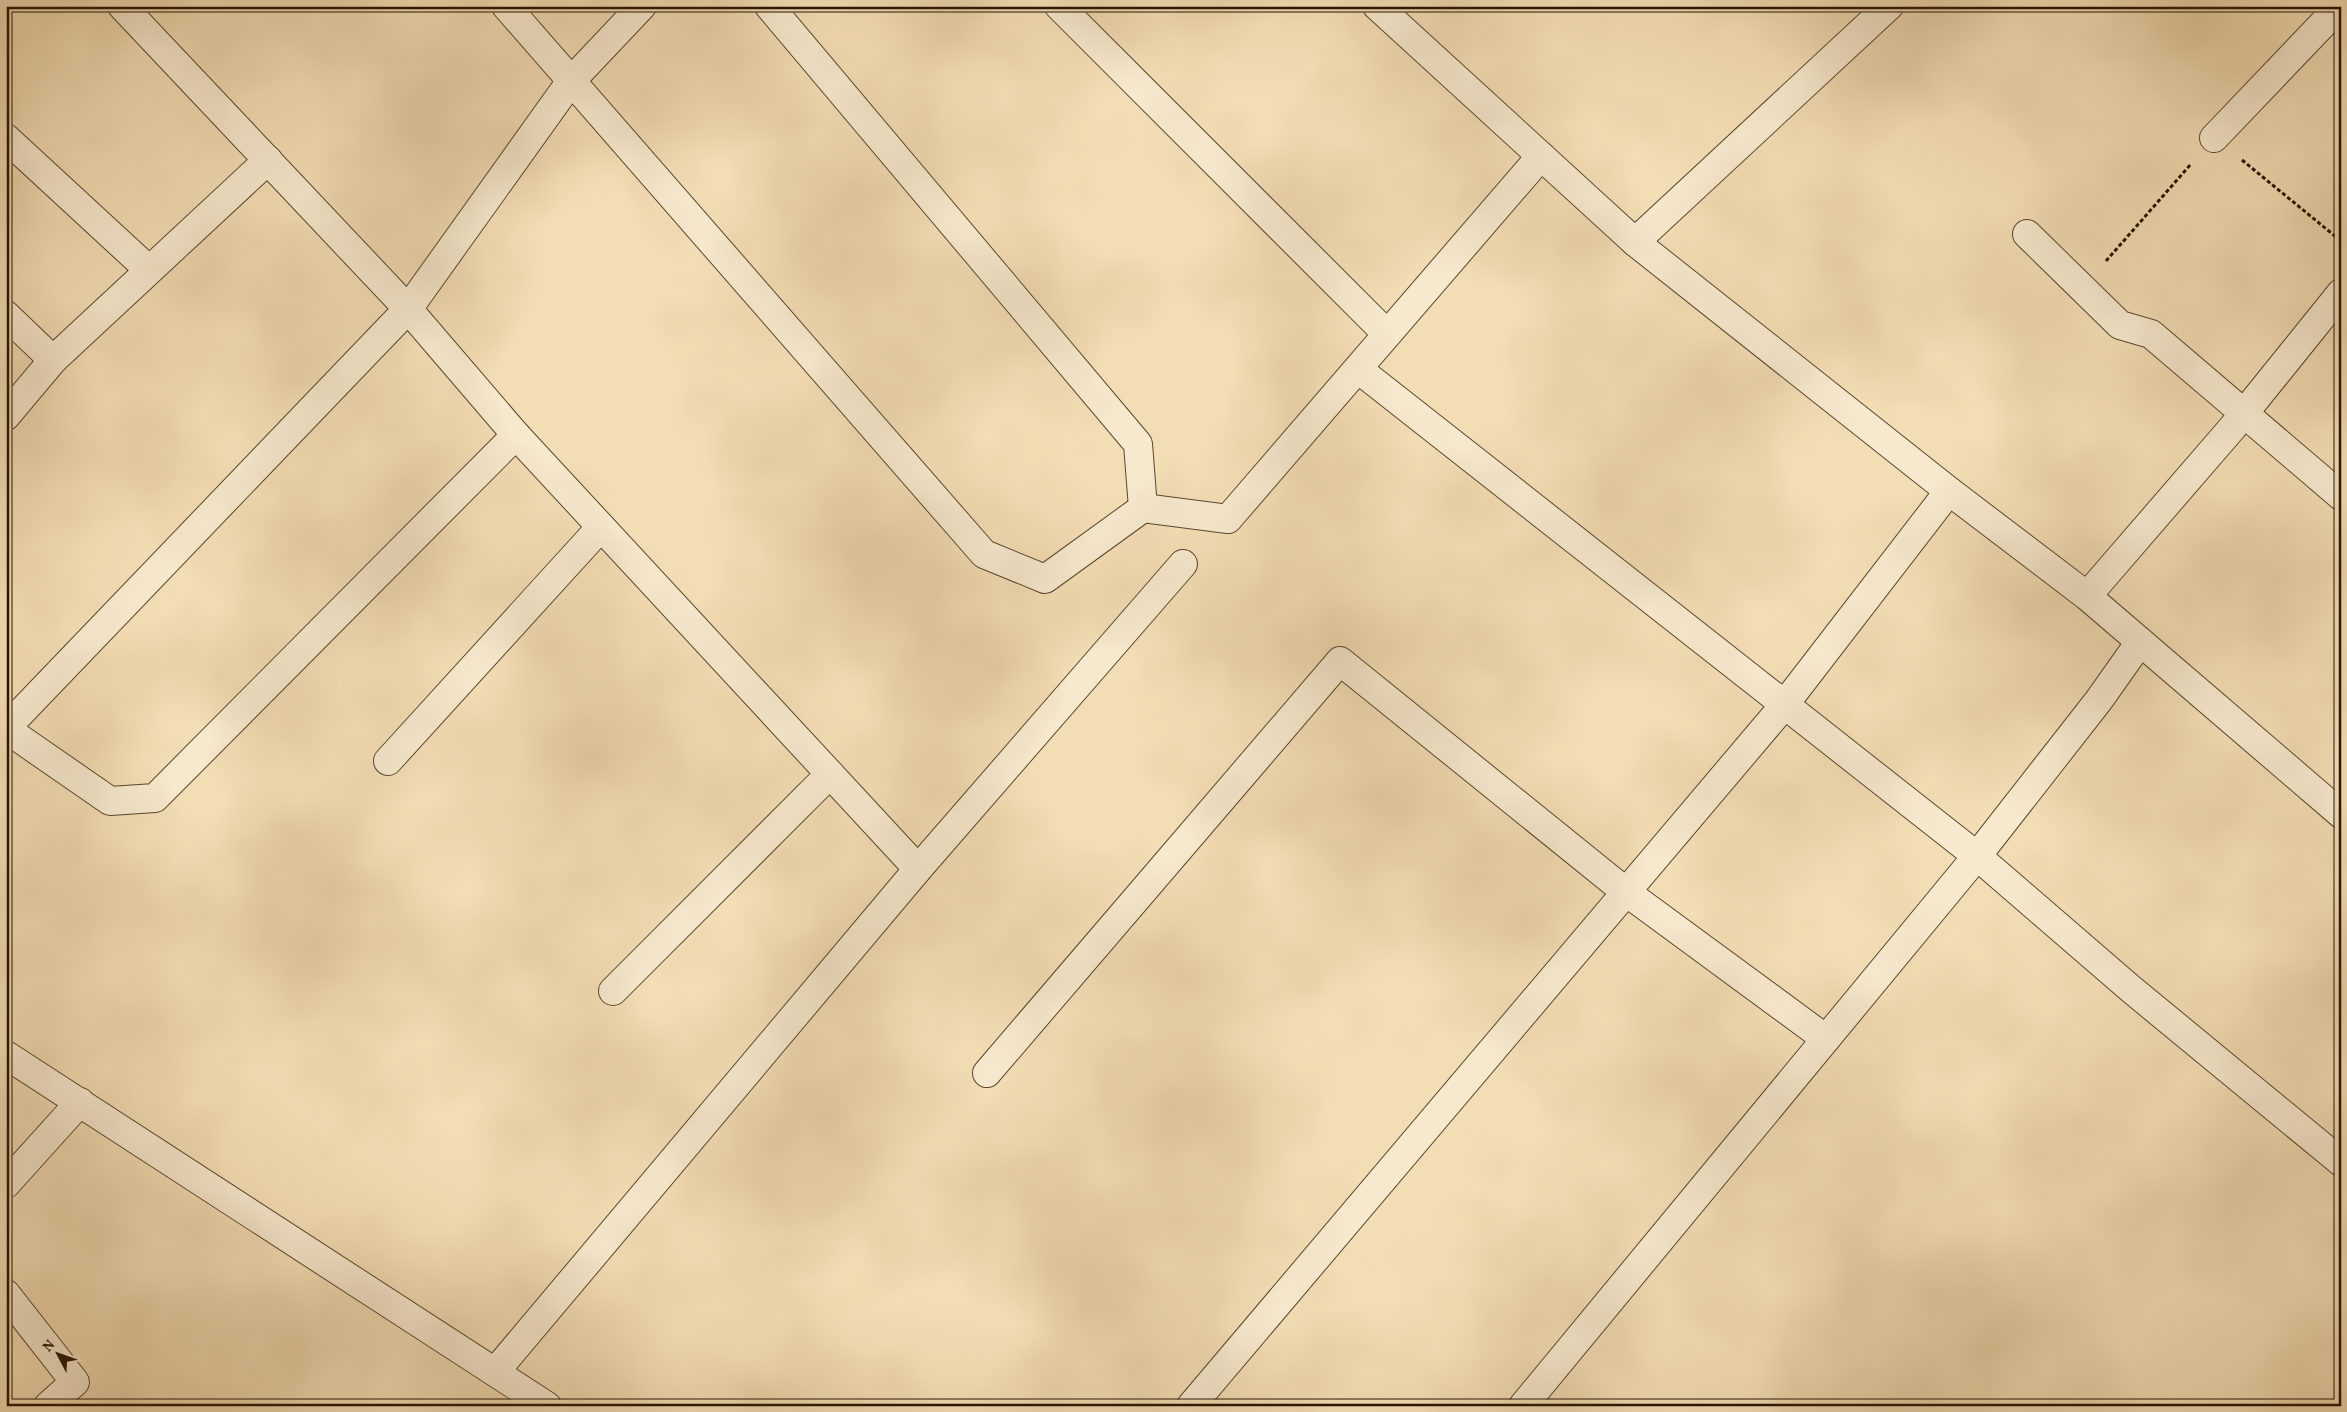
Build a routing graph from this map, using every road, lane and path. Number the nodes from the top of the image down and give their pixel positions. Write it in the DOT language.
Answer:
graph roads {
  1 [pos="122,6"];
  2 [pos="506,6"];
  3 [pos="642,6"];
  4 [pos="769,6"];
  5 [pos="1059,6"];
  6 [pos="1377,6"];
  7 [pos="1888,6"];
  8 [pos="2340,6"];
  9 [pos="570,81"];
  10 [pos="6,138"];
  11 [pos="2214,138"];
  12 [pos="1541,156"];
  13 [pos="268,160"];
  14 [pos="2027,234"];
  15 [pos="2341,241"];
  16 [pos="1635,242"];
  17 [pos="149,270"];
  18 [pos="2082,288"];
  19 [pos="2341,293"];
  20 [pos="408,309"];
  21 [pos="6,315"];
  22 [pos="1387,334"];
  23 [pos="53,360"];
  24 [pos="1358,369"];
  25 [pos="2244,412"];
  26 [pos="6,416"];
  27 [pos="516,435"];
  28 [pos="1948,491"];
  29 [pos="2341,496"];
  30 [pos="1143,508"];
  31 [pos="601,527"];
  32 [pos="1183,564"];
  33 [pos="2087,596"];
  34 [pos="2140,642"];
  35 [pos="1784,704"];
  36 [pos="6,729"];
  37 [pos="388,761"];
  38 [pos="830,774"];
  39 [pos="2341,814"];
  40 [pos="1977,856"];
  41 [pos="918,869"];
  42 [pos="1626,892"];
  43 [pos="613,991"];
  44 [pos="1826,1039"];
  45 [pos="6,1055"];
  46 [pos="987,1073"];
  47 [pos="80,1102"];
  48 [pos="2341,1162"];
  49 [pos="6,1184"];
  50 [pos="6,1294"];
  51 [pos="495,1372"];
  52 [pos="48,1406"];
  53 [pos="547,1406"];
  54 [pos="1191,1406"];
  55 [pos="1522,1406"];
  1 -- 13 [label="street"];
  2 -- 9 [label="street"];
  3 -- 9 [label="street"];
  4 -- 30 [label="street"];
  5 -- 22 [label="street"];
  6 -- 12 [label="street"];
  7 -- 16 [label="street"];
  8 -- 11 [label="street"];
  9 -- 20 [label="street"];
  9 -- 30 [label="street"];
  10 -- 17 [label="street"];
  11 -- 15 [label="path"];
  11 -- 18 [label="path"];
  12 -- 16 [label="street"];
  12 -- 22 [label="street"];
  13 -- 17 [label="street"];
  13 -- 20 [label="street"];
  14 -- 18 [label="street"];
  16 -- 28 [label="street"];
  17 -- 23 [label="street"];
  18 -- 25 [label="street"];
  19 -- 25 [label="street"];
  20 -- 27 [label="street"];
  20 -- 36 [label="street"];
  21 -- 23 [label="street"];
  22 -- 24 [label="street"];
  23 -- 26 [label="street"];
  24 -- 30 [label="street"];
  24 -- 35 [label="street"];
  25 -- 29 [label="street"];
  25 -- 33 [label="street"];
  27 -- 31 [label="street"];
  27 -- 36 [label="street"];
  28 -- 33 [label="street"];
  28 -- 35 [label="street"];
  31 -- 37 [label="street"];
  31 -- 38 [label="street"];
  32 -- 41 [label="street"];
  33 -- 34 [label="street"];
  34 -- 39 [label="street"];
  34 -- 40 [label="street"];
  35 -- 40 [label="street"];
  35 -- 42 [label="street"];
  38 -- 41 [label="street"];
  38 -- 43 [label="street"];
  40 -- 44 [label="street"];
  40 -- 48 [label="street"];
  41 -- 51 [label="street"];
  42 -- 44 [label="street"];
  42 -- 46 [label="street"];
  42 -- 54 [label="street"];
  44 -- 55 [label="street"];
  45 -- 47 [label="street"];
  47 -- 49 [label="street"];
  47 -- 51 [label="street"];
  50 -- 52 [label="street"];
  51 -- 53 [label="street"];
}
